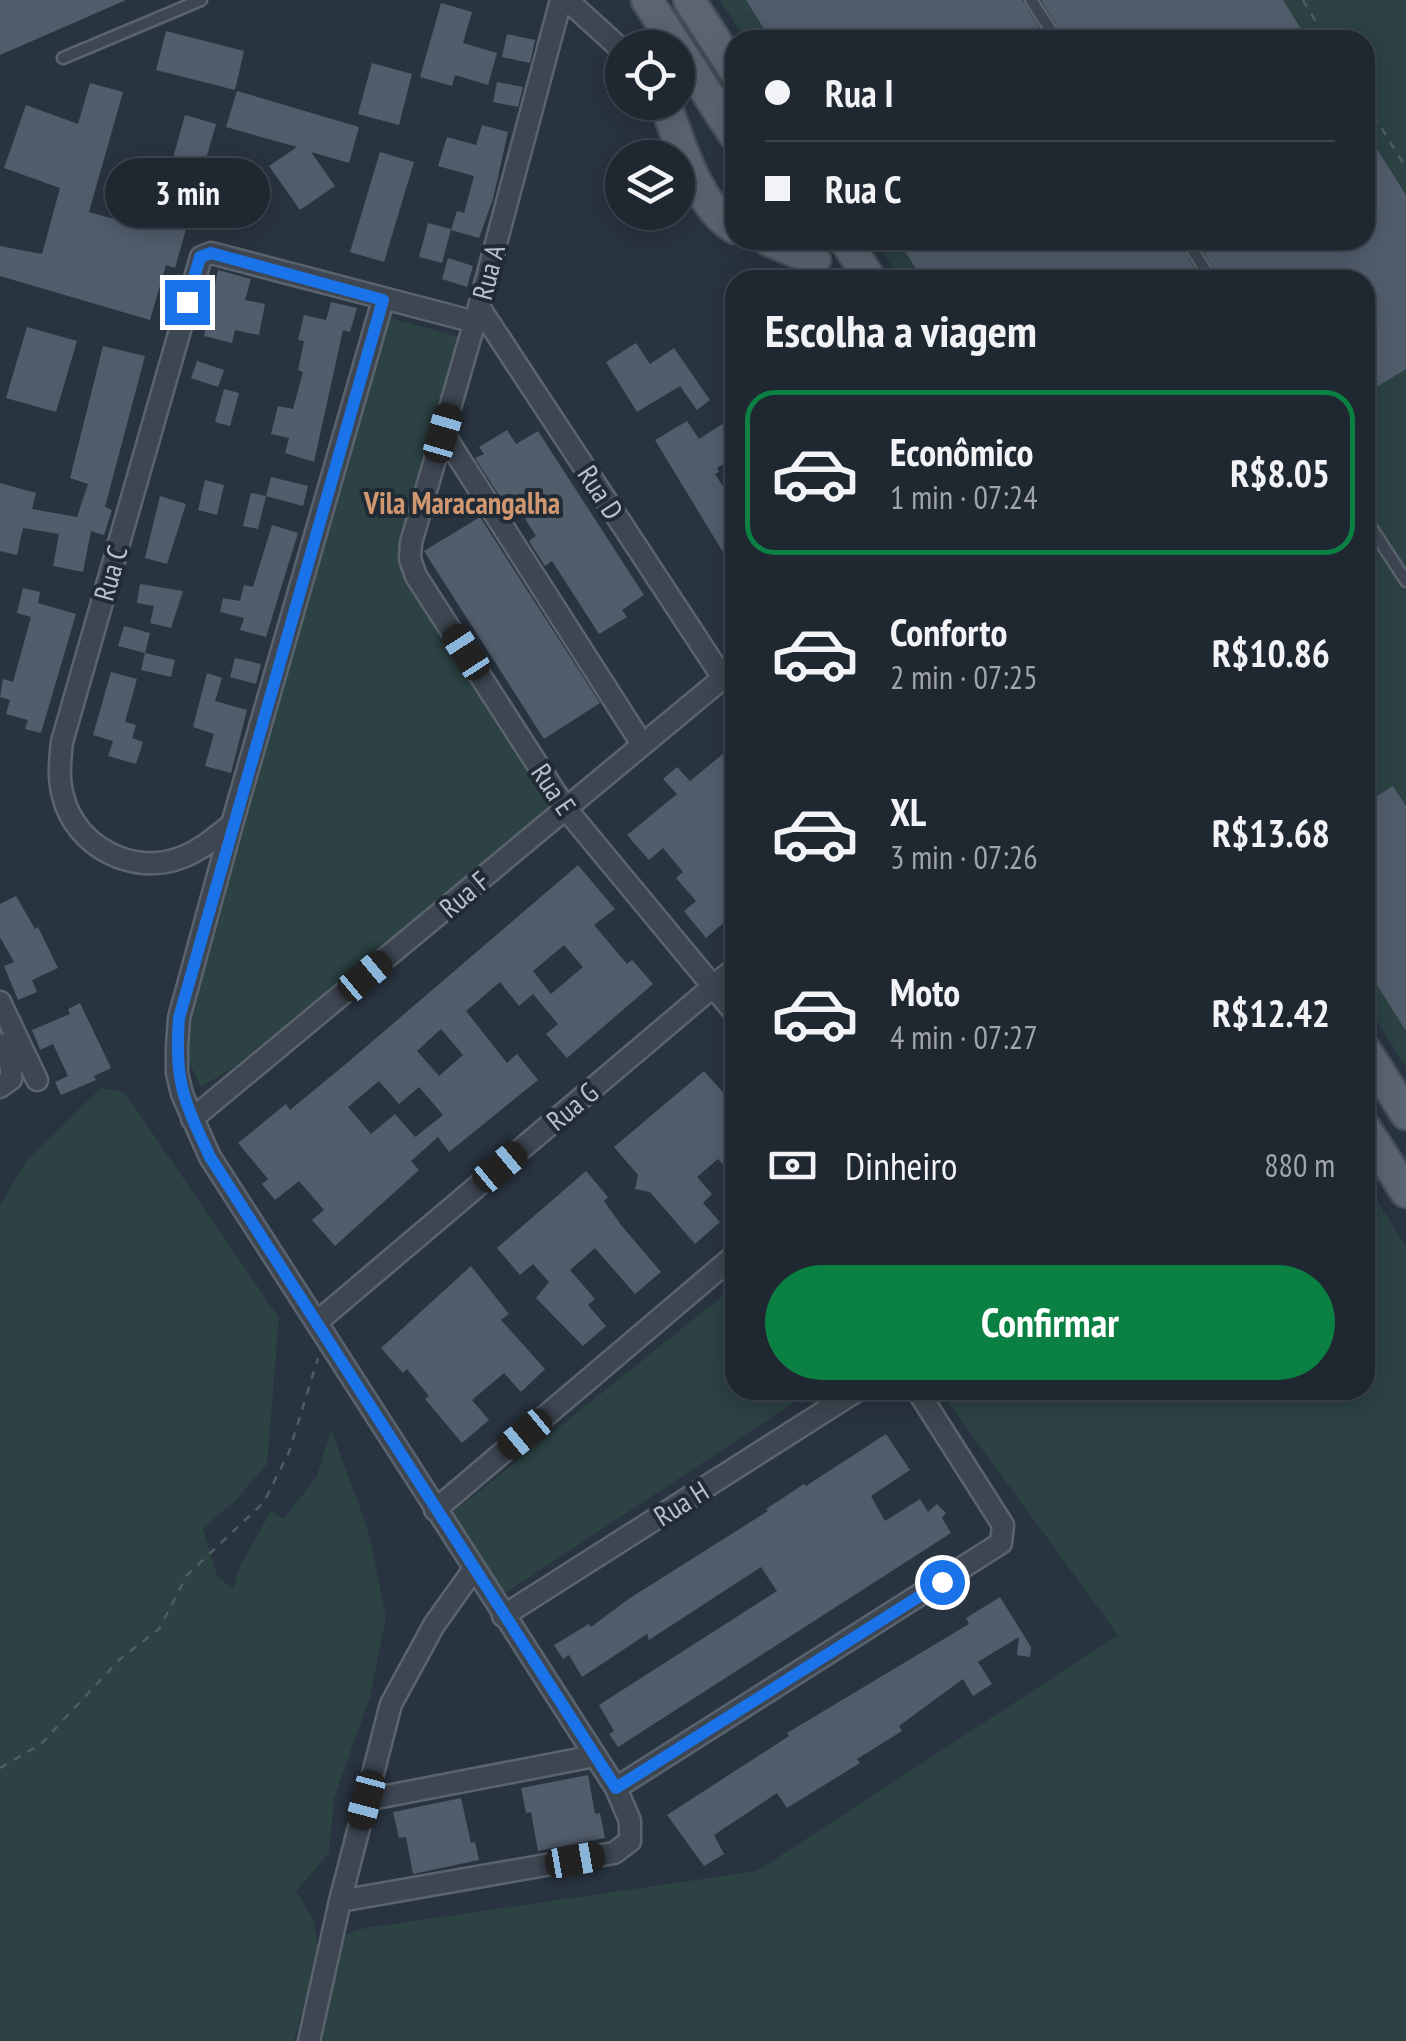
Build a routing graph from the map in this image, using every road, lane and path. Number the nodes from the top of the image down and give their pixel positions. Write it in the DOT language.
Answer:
graph roads {
  1 [pos="201,0"];
  2 [pos="564,0"];
  3 [pos="1031,0"];
  4 [pos="1303,0"];
  5 [pos="648,1"];
  6 [pos="696,2"];
  7 [pos="652,30"];
  8 [pos="1050,30"];
  9 [pos="1321,30"];
  10 [pos="605,35"];
  11 [pos="725,53"];
  12 [pos="63,58"];
  13 [pos="1375,117"];
  14 [pos="671,120"];
  15 [pos="725,120"];
  16 [pos="1406,168"];
  17 [pos="725,218"];
  18 [pos="792,250"];
  19 [pos="815,260"];
  20 [pos="383,300"];
  21 [pos="477,314"];
  22 [pos="443,433"];
  23 [pos="1375,533"];
  24 [pos="410,543"];
  25 [pos="1406,581"];
  26 [pos="725,667"];
  27 [pos="725,676"];
  28 [pos="642,744"];
  29 [pos="566,809"];
  30 [pos="232,824"];
  31 [pos="725,977"];
  32 [pos="713,987"];
  33 [pos="725,1001"];
  34 [pos="0,1002"];
  35 [pos="0,1044"];
  36 [pos="1375,1066"];
  37 [pos="37,1080"];
  38 [pos="0,1087"];
  39 [pos="1406,1114"];
  40 [pos="192,1119"];
  41 [pos="1375,1144"];
  42 [pos="1406,1192"];
  43 [pos="725,1264"];
  44 [pos="317,1322"];
  45 [pos="330,1342"];
  46 [pos="842,1400"];
  47 [pos="924,1400"];
  48 [pos="435,1510"];
  49 [pos="474,1570"];
  50 [pos="503,1616"];
  51 [pos="595,1756"];
  52 [pos="0,1768"];
  53 [pos="616,1788"];
  54 [pos="366,1800"];
  55 [pos="340,1901"];
  56 [pos="309,2041"];
  1 -- 12 [label="lane"];
  2 -- 10 [label="street"];
  2 -- 21 [label="street, Rua A"];
  3 -- 8 [label="lane"];
  4 -- 9 [label="path"];
  5 -- 7 [label="main road"];
  5 -- 15 [label="main road"];
  6 -- 11 [label="main road"];
  13 -- 16 [label="path"];
  14 -- 17 [label="main road"];
  18 -- 19 [label="main road"];
  20 -- 21 [label="street"];
  20 -- 30 [label="street"];
  20 -- 30 [label="street, Rua C"];
  21 -- 22 [label="street, Rua A"];
  21 -- 26 [label="street, Rua D"];
  22 -- 24 [label="street, Rua A"];
  22 -- 28 [label="street"];
  23 -- 25 [label="lane"];
  24 -- 29 [label="street, Rua E"];
  27 -- 28 [label="street, Rua F"];
  28 -- 29 [label="street, Rua F"];
  29 -- 32 [label="street, Rua E"];
  29 -- 40 [label="street, Rua F"];
  30 -- 40 [label="street"];
  31 -- 32 [label="street, Rua G"];
  32 -- 33 [label="street, Rua E"];
  32 -- 44 [label="street, Rua G"];
  34 -- 37 [label="street"];
  35 -- 38 [label="street"];
  36 -- 39 [label="main road"];
  40 -- 44 [label="street"];
  41 -- 42 [label="main road"];
  43 -- 48 [label="street"];
  44 -- 45 [label="street"];
  45 -- 48 [label="street"];
  45 -- 52 [label="path"];
  46 -- 50 [label="street, Rua H"];
  47 -- 53 [label="street"];
  48 -- 49 [label="street"];
  49 -- 50 [label="street"];
  49 -- 54 [label="street"];
  50 -- 51 [label="street"];
  51 -- 53 [label="street"];
  51 -- 54 [label="street"];
  53 -- 55 [label="street"];
  54 -- 55 [label="street"];
  55 -- 56 [label="street"];
}
